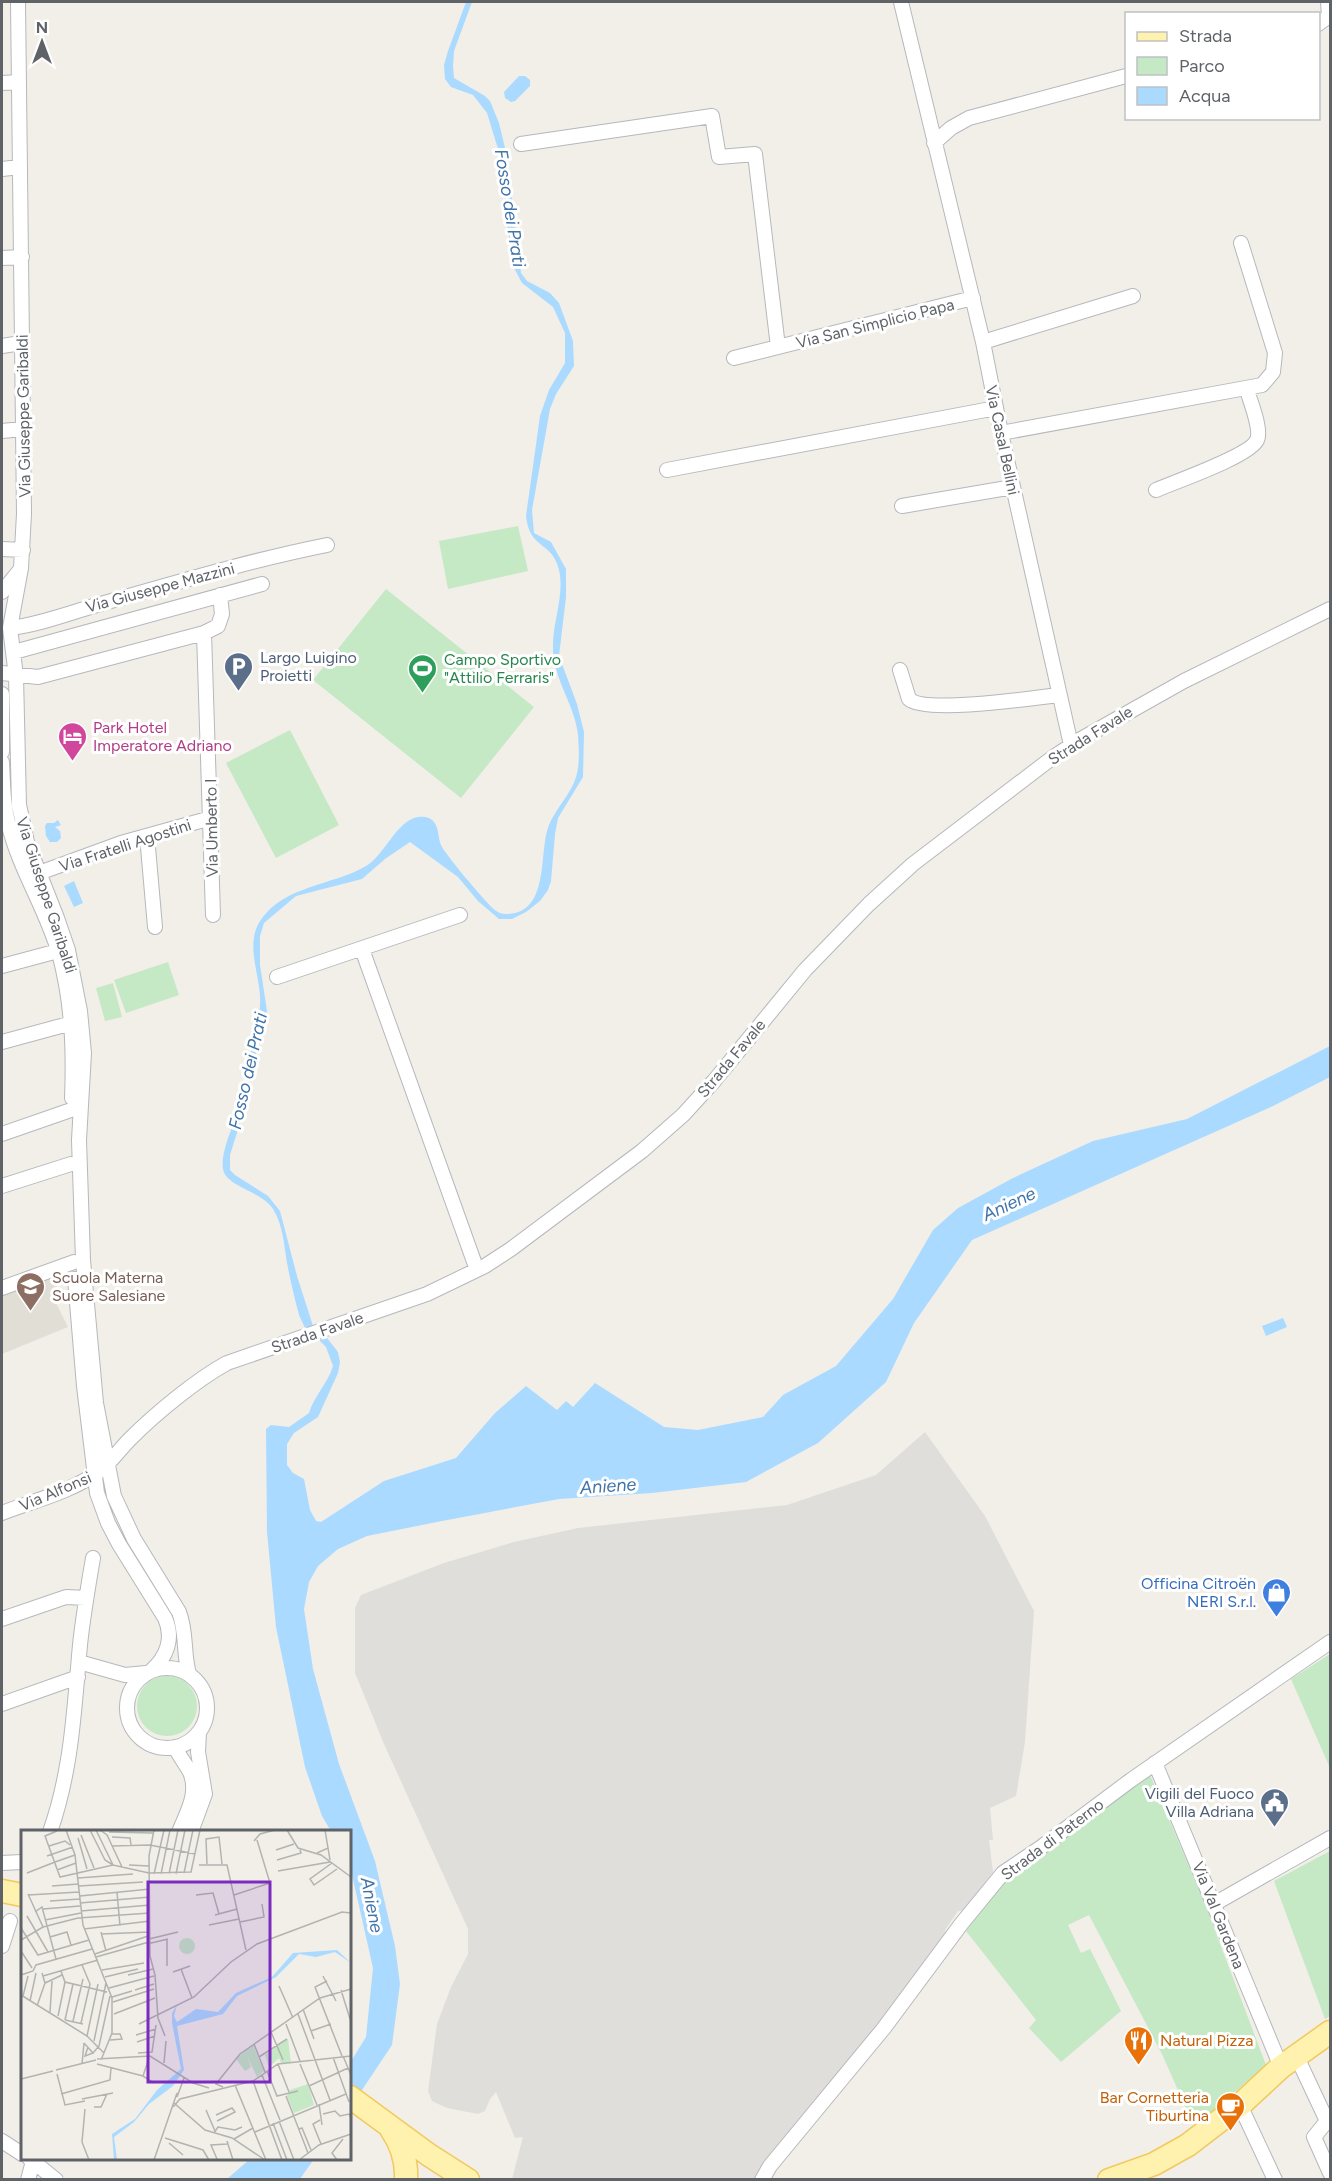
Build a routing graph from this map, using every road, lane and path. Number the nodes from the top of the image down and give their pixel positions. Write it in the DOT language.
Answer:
graph roads {
  1 [pos="18,2"];
  2 [pos="901,2"];
  3 [pos="1328,2"];
  4 [pos="1320,23"];
  5 [pos="1125,76"];
  6 [pos="20,82"];
  7 [pos="2,83"];
  8 [pos="933,140"];
  9 [pos="521,144"];
  10 [pos="20,167"];
  11 [pos="2,169"];
  12 [pos="1241,243"];
  13 [pos="22,257"];
  14 [pos="2,258"];
  15 [pos="1133,296"];
  16 [pos="973,298"];
  17 [pos="983,342"];
  18 [pos="21,343"];
  19 [pos="2,346"];
  20 [pos="778,347"];
  21 [pos="734,358"];
  22 [pos="1247,390"];
  23 [pos="996,408"];
  24 [pos="22,429"];
  25 [pos="2,431"];
  26 [pos="1001,433"];
  27 [pos="667,470"];
  28 [pos="1013,487"];
  29 [pos="1156,490"];
  30 [pos="902,506"];
  31 [pos="327,545"];
  32 [pos="2,549"];
  33 [pos="23,550"];
  34 [pos="21,568"];
  35 [pos="262,584"];
  36 [pos="2,592"];
  37 [pos="220,595"];
  38 [pos="1330,609"];
  39 [pos="2,614"];
  40 [pos="10,628"];
  41 [pos="204,633"];
  42 [pos="10,657"];
  43 [pos="900,670"];
  44 [pos="2,673"];
  45 [pos="16,676"];
  46 [pos="2,694"];
  47 [pos="1059,695"];
  48 [pos="1071,745"];
  49 [pos="2,753"];
  50 [pos="2,762"];
  51 [pos="212,818"];
  52 [pos="147,836"];
  53 [pos="39,873"];
  54 [pos="213,915"];
  55 [pos="460,915"];
  56 [pos="155,927"];
  57 [pos="362,949"];
  58 [pos="58,951"];
  59 [pos="2,966"];
  60 [pos="277,977"];
  61 [pos="72,1023"];
  62 [pos="2,1042"];
  63 [pos="71,1110"];
  64 [pos="2,1134"];
  65 [pos="71,1164"];
  66 [pos="2,1186"];
  67 [pos="74,1262"];
  68 [pos="477,1270"];
  69 [pos="2,1288"];
  70 [pos="107,1465"];
  71 [pos="93,1475"];
  72 [pos="2,1513"];
  73 [pos="93,1558"];
  74 [pos="86,1598"];
  75 [pos="2,1619"];
  76 [pos="1330,1642"];
  77 [pos="79,1662"];
  78 [pos="149,1672"];
  79 [pos="120,1674"];
  80 [pos="189,1674"];
  81 [pos="78,1677"];
  82 [pos="128,1695"];
  83 [pos="2,1704"];
  84 [pos="198,1732"];
  85 [pos="175,1747"];
  86 [pos="1155,1763"];
  87 [pos="51,1830"];
  88 [pos="180,1830"];
  89 [pos="192,1830"];
  90 [pos="1330,1838"];
  91 [pos="21,1862"];
  92 [pos="2,1863"];
  93 [pos="2,1891"];
  94 [pos="21,1895"];
  95 [pos="1214,1904"];
  96 [pos="10,1921"];
  97 [pos="2,1946"];
  98 [pos="1330,2032"];
  99 [pos="1289,2061"];
  100 [pos="351,2098"];
  101 [pos="1240,2105"];
  102 [pos="389,2125"];
  103 [pos="2,2141"];
  104 [pos="21,2153"];
  105 [pos="429,2155"];
  106 [pos="28,2160"];
  107 [pos="31,2160"];
  108 [pos="1330,2173"];
  109 [pos="1145,2174"];
  110 [pos="406,2175"];
  111 [pos="28,2180"];
  112 [pos="56,2180"];
  113 [pos="468,2180"];
  114 [pos="762,2180"];
  115 [pos="1109,2180"];
  116 [pos="1275,2180"];
  1 -- 6 [label="street, Via Giuseppe Garibaldi"];
  2 -- 8 [label="street, Via Casal Bellini"];
  3 -- 4 [label="street"];
  5 -- 8 [label="street"];
  6 -- 7 [label="street"];
  6 -- 10 [label="street, Via Giuseppe Garibaldi"];
  8 -- 16 [label="street, Via Casal Bellini"];
  9 -- 20 [label="street"];
  10 -- 11 [label="street"];
  10 -- 13 [label="street, Via Giuseppe Garibaldi"];
  12 -- 22 [label="street"];
  13 -- 14 [label="street"];
  13 -- 18 [label="street, Via Giuseppe Garibaldi"];
  15 -- 17 [label="street"];
  16 -- 17 [label="street, Via Casal Bellini"];
  16 -- 20 [label="street, Via San Simplicio Papa"];
  17 -- 23 [label="street, Via Casal Bellini"];
  18 -- 19 [label="street"];
  18 -- 24 [label="street, Via Giuseppe Garibaldi"];
  20 -- 21 [label="street, Via San Simplicio Papa"];
  22 -- 26 [label="street"];
  22 -- 29 [label="street"];
  23 -- 26 [label="street, Via Casal Bellini"];
  23 -- 27 [label="street"];
  24 -- 25 [label="street"];
  24 -- 33 [label="street, Via Giuseppe Garibaldi"];
  26 -- 28 [label="street, Via Casal Bellini"];
  28 -- 30 [label="street"];
  28 -- 47 [label="street, Via Casal Bellini"];
  31 -- 40 [label="street, Via Giuseppe Mazzini"];
  32 -- 33 [label="street"];
  33 -- 34 [label="street, Via Giuseppe Garibaldi"];
  34 -- 36 [label="street"];
  34 -- 40 [label="street, Via Giuseppe Garibaldi"];
  35 -- 37 [label="street"];
  37 -- 41 [label="street"];
  37 -- 42 [label="street"];
  38 -- 48 [label="street, Strada Favale"];
  39 -- 40 [label="street"];
  40 -- 42 [label="street, Via Giuseppe Garibaldi"];
  41 -- 45 [label="street"];
  41 -- 51 [label="street, Via Umberto I"];
  42 -- 45 [label="street, Via Giuseppe Garibaldi"];
  43 -- 47 [label="street"];
  44 -- 45 [label="street"];
  45 -- 53 [label="street, Via Giuseppe Garibaldi"];
  46 -- 49 [label="street"];
  47 -- 48 [label="street, Via Casal Bellini"];
  48 -- 68 [label="street, Strada Favale"];
  50 -- 58 [label="street, Via Giuseppe Garibaldi"];
  51 -- 52 [label="street, Via Fratelli Agostini"];
  51 -- 54 [label="street, Via Umberto I"];
  52 -- 53 [label="street, Via Fratelli Agostini"];
  52 -- 56 [label="street"];
  53 -- 70 [label="street, Via Giuseppe Garibaldi"];
  55 -- 57 [label="street"];
  57 -- 60 [label="street"];
  57 -- 68 [label="street"];
  58 -- 59 [label="street"];
  58 -- 61 [label="street, Via Giuseppe Garibaldi"];
  61 -- 62 [label="street"];
  61 -- 63 [label="street, Via Giuseppe Garibaldi"];
  63 -- 64 [label="street"];
  63 -- 65 [label="street, Via Giuseppe Garibaldi"];
  65 -- 66 [label="street"];
  65 -- 67 [label="street, Via Giuseppe Garibaldi"];
  67 -- 69 [label="street"];
  67 -- 71 [label="street, Via Giuseppe Garibaldi"];
  68 -- 70 [label="street, Strada Favale"];
  70 -- 71 [label="street, Via Alfonsi"];
  70 -- 80 [label="street, Via Giuseppe Garibaldi"];
  71 -- 72 [label="street, Via Alfonsi"];
  71 -- 78 [label="street, Via Giuseppe Garibaldi"];
  73 -- 74 [label="street"];
  74 -- 75 [label="street"];
  74 -- 77 [label="street"];
  76 -- 86 [label="street, Strada di Paterno"];
  77 -- 79 [label="street"];
  77 -- 81 [label="street"];
  78 -- 79 [label="street"];
  78 -- 80 [label="street"];
  78 -- 82 [label="street"];
  79 -- 82 [label="street"];
  80 -- 84 [label="street"];
  81 -- 83 [label="street"];
  81 -- 87 [label="street"];
  82 -- 85 [label="street"];
  84 -- 85 [label="street"];
  84 -- 89 [label="street"];
  85 -- 88 [label="street"];
  86 -- 95 [label="street, Via Val Gardena"];
  86 -- 114 [label="street, Strada di Paterno"];
  90 -- 95 [label="street"];
  91 -- 92 [label="street"];
  93 -- 94 [label="main road"];
  95 -- 99 [label="street, Via Val Gardena"];
  96 -- 97 [label="street"];
  98 -- 99 [label="main road"];
  99 -- 101 [label="main road"];
  99 -- 108 [label="street, Via Val Gardena"];
  100 -- 102 [label="main road"];
  101 -- 109 [label="main road"];
  101 -- 116 [label="street"];
  102 -- 105 [label="main road"];
  102 -- 110 [label="main road"];
  103 -- 104 [label="street"];
  105 -- 110 [label="street"];
  105 -- 113 [label="main road"];
  106 -- 111 [label="street"];
  107 -- 112 [label="street"];
  109 -- 115 [label="main road"];
}
